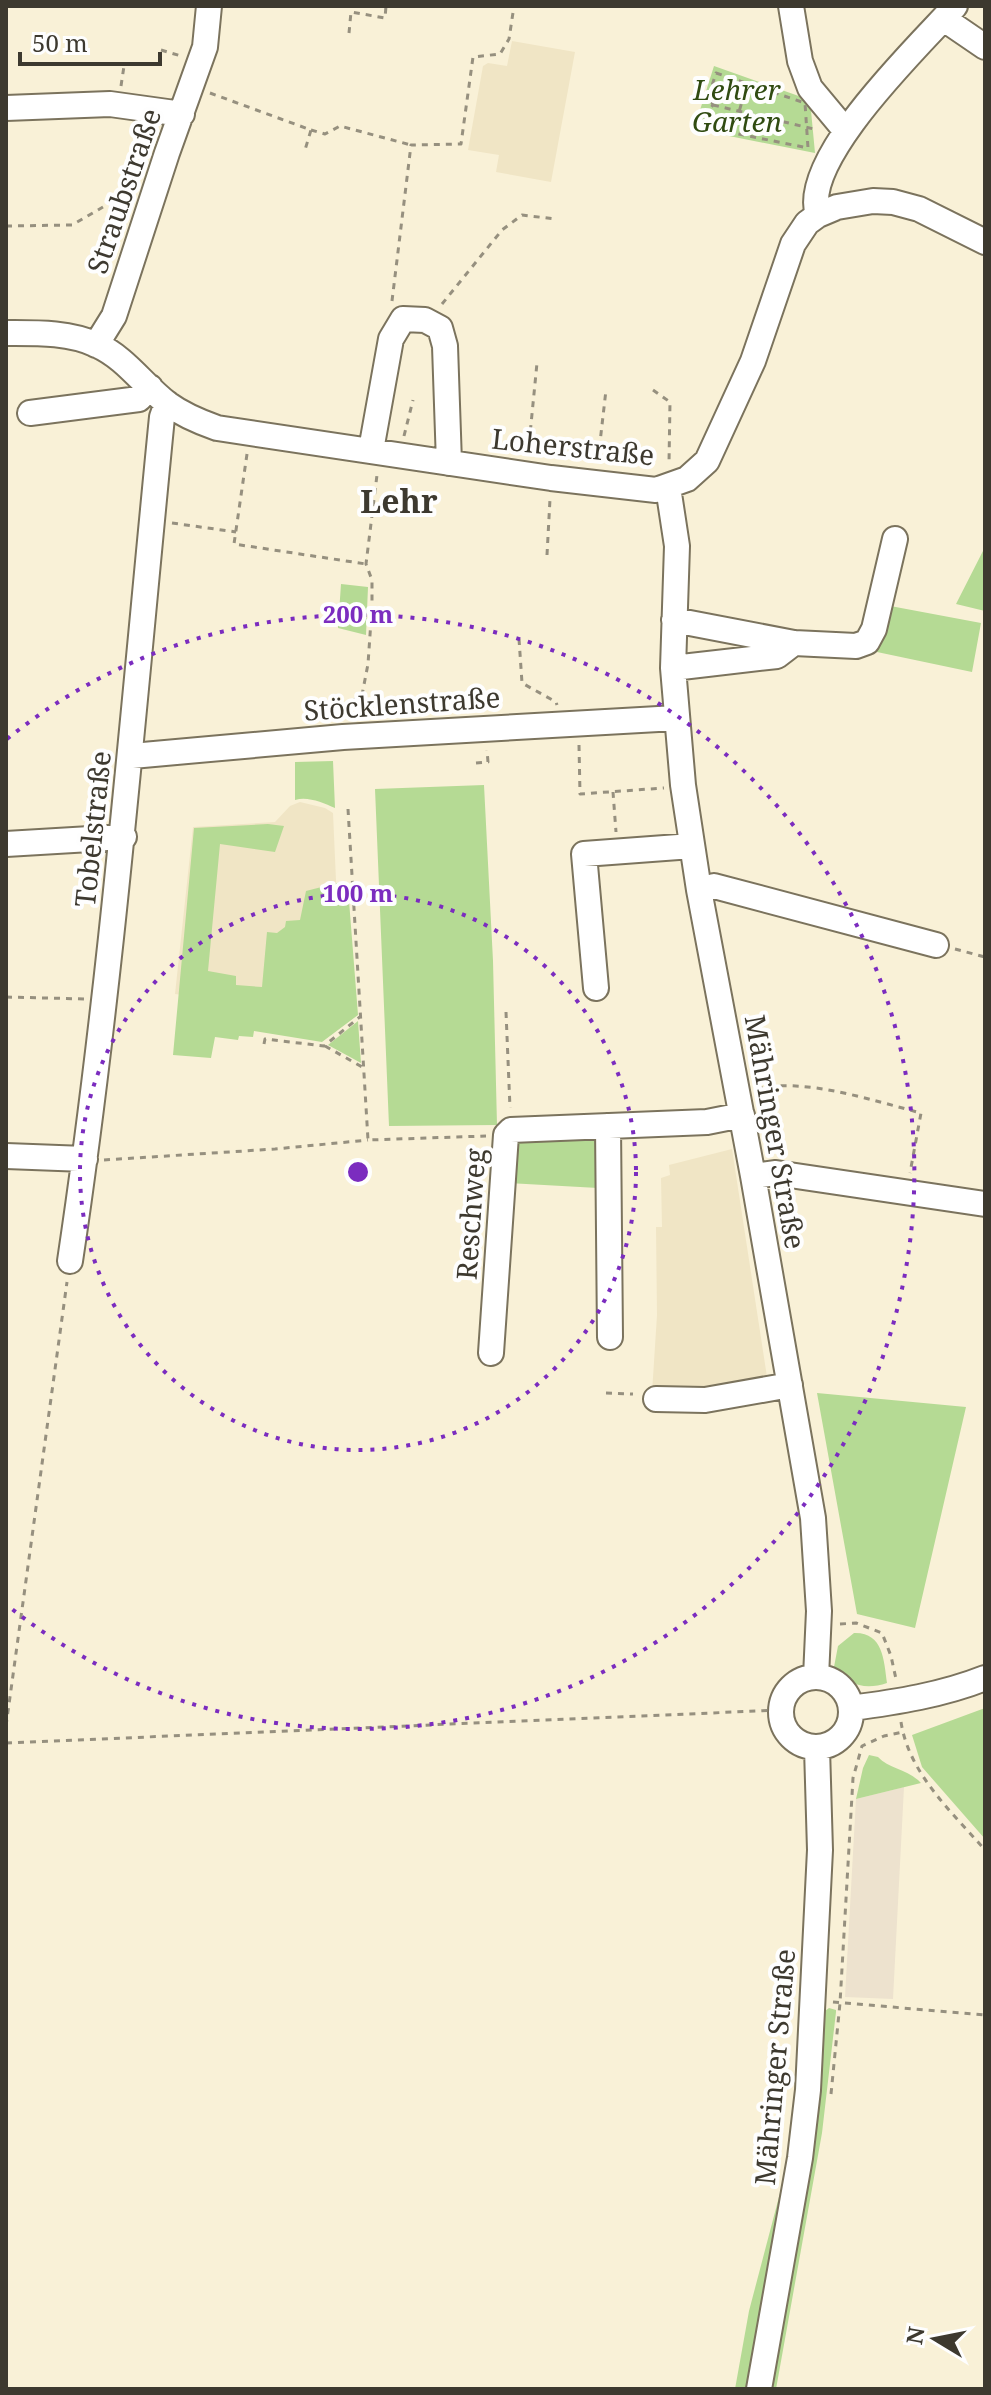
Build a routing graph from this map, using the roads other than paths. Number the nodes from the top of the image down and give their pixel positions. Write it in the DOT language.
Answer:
graph roads {
  1 [pos="209,6"];
  2 [pos="791,6"];
  3 [pos="950,13"];
  4 [pos="985,47"];
  5 [pos="6,108"];
  6 [pos="182,114"];
  7 [pos="843,133"];
  8 [pos="818,215"];
  9 [pos="985,242"];
  10 [pos="6,333"];
  11 [pos="96,345"];
  12 [pos="158,395"];
  13 [pos="30,413"];
  14 [pos="371,450"];
  15 [pos="449,463"];
  16 [pos="668,487"];
  17 [pos="895,539"];
  18 [pos="674,620"];
  19 [pos="794,643"];
  20 [pos="673,668"];
  21 [pos="676,718"];
  22 [pos="132,756"];
  23 [pos="124,837"];
  24 [pos="6,844"];
  25 [pos="692,846"];
  26 [pos="699,890"];
  27 [pos="936,945"];
  28 [pos="596,988"];
  29 [pos="742,1115"];
  30 [pos="608,1126"];
  31 [pos="6,1156"];
  32 [pos="85,1159"];
  33 [pos="753,1176"];
  34 [pos="985,1204"];
  35 [pos="70,1261"];
  36 [pos="610,1337"];
  37 [pos="491,1353"];
  38 [pos="790,1385"];
  39 [pos="644,1397"];
  40 [pos="816,1677"];
  41 [pos="985,1678"];
  42 [pos="851,1708"];
  43 [pos="817,1748"];
  44 [pos="759,2389"];
  1 -- 6 [label="street, Straubstraße"];
  2 -- 7 [label="street"];
  3 -- 4 [label="street"];
  3 -- 7 [label="street"];
  5 -- 6 [label="street"];
  6 -- 11 [label="street, Straubstraße"];
  7 -- 8 [label="street"];
  8 -- 9 [label="street"];
  8 -- 16 [label="street, Loherstraße"];
  10 -- 11 [label="street, Loherstraße"];
  11 -- 12 [label="street, Loherstraße"];
  12 -- 13 [label="street"];
  12 -- 14 [label="street, Loherstraße"];
  12 -- 22 [label="street, Tobelstraße"];
  14 -- 15 [label="street, Loherstraße"];
  14 -- 15 [label="street"];
  15 -- 16 [label="street, Loherstraße"];
  16 -- 18 [label="street, Mähringer Straße"];
  17 -- 19 [label="street"];
  18 -- 19 [label="street"];
  18 -- 20 [label="street, Mähringer Straße"];
  19 -- 20 [label="street"];
  20 -- 21 [label="street, Mähringer Straße"];
  21 -- 22 [label="street, Stöcklenstraße"];
  21 -- 25 [label="street, Mähringer Straße"];
  22 -- 23 [label="street, Tobelstraße"];
  23 -- 24 [label="street"];
  23 -- 32 [label="street, Tobelstraße"];
  25 -- 26 [label="street, Mähringer Straße"];
  25 -- 28 [label="street"];
  26 -- 27 [label="street"];
  26 -- 29 [label="street, Mähringer Straße"];
  29 -- 30 [label="street, Reschweg"];
  29 -- 33 [label="street, Mähringer Straße"];
  30 -- 36 [label="street"];
  30 -- 37 [label="street, Reschweg"];
  31 -- 32 [label="street"];
  32 -- 35 [label="street, Tobelstraße"];
  33 -- 34 [label="street"];
  33 -- 38 [label="street, Mähringer Straße"];
  38 -- 39 [label="street"];
  38 -- 40 [label="street, Mähringer Straße"];
  40 -- 42 [label="street"];
  40 -- 43 [label="street"];
  41 -- 42 [label="street"];
  42 -- 43 [label="street"];
  43 -- 44 [label="street, Mähringer Straße"];
}
